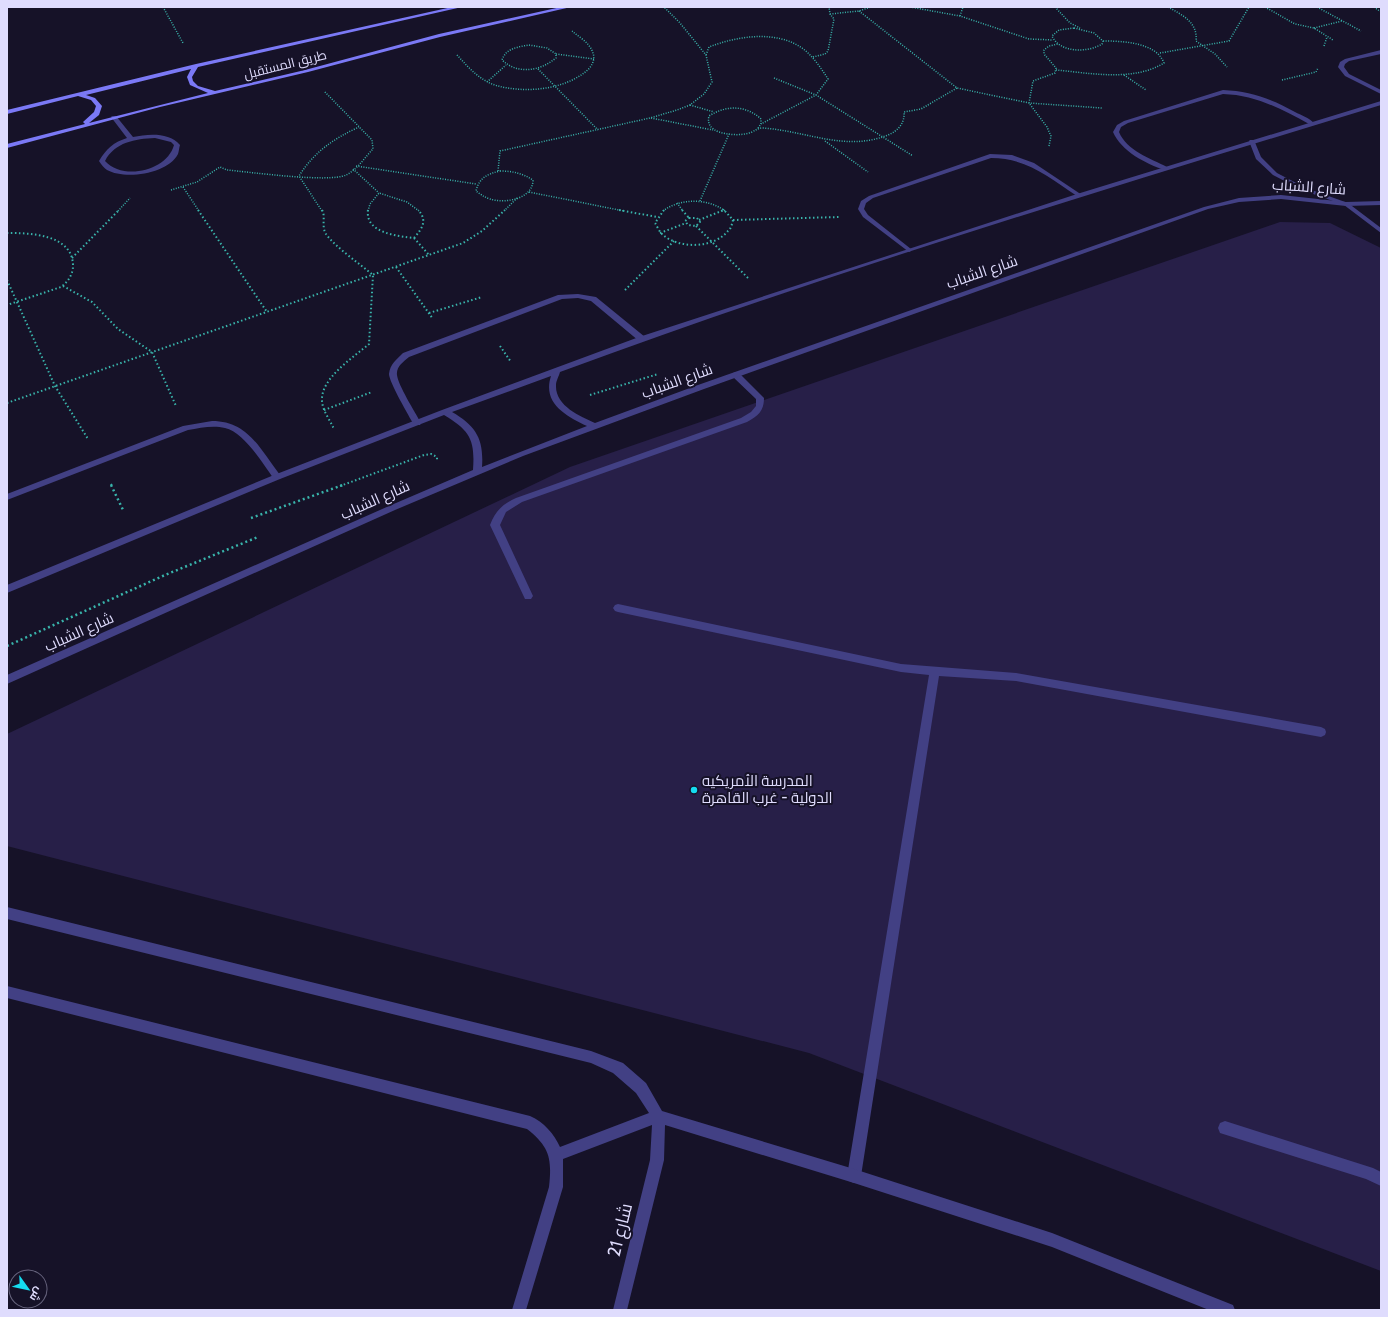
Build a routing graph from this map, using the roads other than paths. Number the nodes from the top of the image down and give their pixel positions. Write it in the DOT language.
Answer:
graph roads {
  1 [pos="460,7"];
  2 [pos="568,7"];
  3 [pos="1381,52"];
  4 [pos="196,66"];
  5 [pos="216,92"];
  6 [pos="1381,92"];
  7 [pos="77,95"];
  8 [pos="1381,103"];
  9 [pos="7,112"];
  10 [pos="114,117"];
  11 [pos="1311,123"];
  12 [pos="72,129"];
  13 [pos="132,139"];
  14 [pos="1252,141"];
  15 [pos="7,146"];
  16 [pos="1165,168"];
  17 [pos="1079,195"];
  18 [pos="1346,204"];
  19 [pos="1381,204"];
  20 [pos="1381,231"];
  21 [pos="909,250"];
  22 [pos="642,339"];
  23 [pos="556,372"];
  24 [pos="736,375"];
  25 [pos="445,412"];
  26 [pos="417,423"];
  27 [pos="594,426"];
  28 [pos="477,471"];
  29 [pos="277,477"];
  30 [pos="7,497"];
  31 [pos="7,589"];
  32 [pos="528,596"];
  33 [pos="618,608"];
  34 [pos="935,672"];
  35 [pos="7,680"];
  36 [pos="1321,732"];
  37 [pos="7,913"];
  38 [pos="7,992"];
  39 [pos="658,1116"];
  40 [pos="1225,1128"];
  41 [pos="556,1155"];
  42 [pos="854,1176"];
  43 [pos="1381,1179"];
  44 [pos="520,1310"];
  45 [pos="620,1310"];
  46 [pos="1228,1310"];
  1 -- 4 [label="main road, طريق المستقبل"];
  2 -- 5 [label="main road, طريق المستقبل"];
  3 -- 6 [label="street"];
  4 -- 5 [label="main road"];
  4 -- 7 [label="main road, طريق المستقبل"];
  5 -- 10 [label="main road, طريق المستقبل"];
  7 -- 9 [label="main road, طريق المستقبل"];
  7 -- 12 [label="main road"];
  8 -- 11 [label="street"];
  10 -- 12 [label="main road, طريق المستقبل"];
  10 -- 13 [label="street"];
  11 -- 14 [label="street"];
  11 -- 16 [label="street"];
  12 -- 15 [label="main road, طريق المستقبل"];
  13 -- 13 [label="street"];
  14 -- 16 [label="street"];
  14 -- 18 [label="street"];
  16 -- 17 [label="street"];
  17 -- 21 [label="street"];
  17 -- 21 [label="street"];
  18 -- 19 [label="street, شارع الشباب"];
  18 -- 20 [label="street"];
  18 -- 24 [label="street, شارع الشباب"];
  21 -- 22 [label="street"];
  22 -- 23 [label="street"];
  22 -- 26 [label="street"];
  23 -- 25 [label="street"];
  23 -- 27 [label="street"];
  24 -- 27 [label="street, شارع الشباب"];
  24 -- 32 [label="street"];
  25 -- 26 [label="street"];
  25 -- 28 [label="street"];
  26 -- 29 [label="street"];
  27 -- 28 [label="street, شارع الشباب"];
  28 -- 35 [label="street, شارع الشباب"];
  29 -- 30 [label="street"];
  29 -- 31 [label="street"];
  33 -- 34 [label="street"];
  34 -- 36 [label="street"];
  34 -- 42 [label="street"];
  37 -- 39 [label="street"];
  38 -- 41 [label="street"];
  39 -- 41 [label="street"];
  39 -- 42 [label="street"];
  39 -- 45 [label="street, شارع 21"];
  40 -- 43 [label="street"];
  41 -- 44 [label="street"];
  42 -- 46 [label="street"];
}
